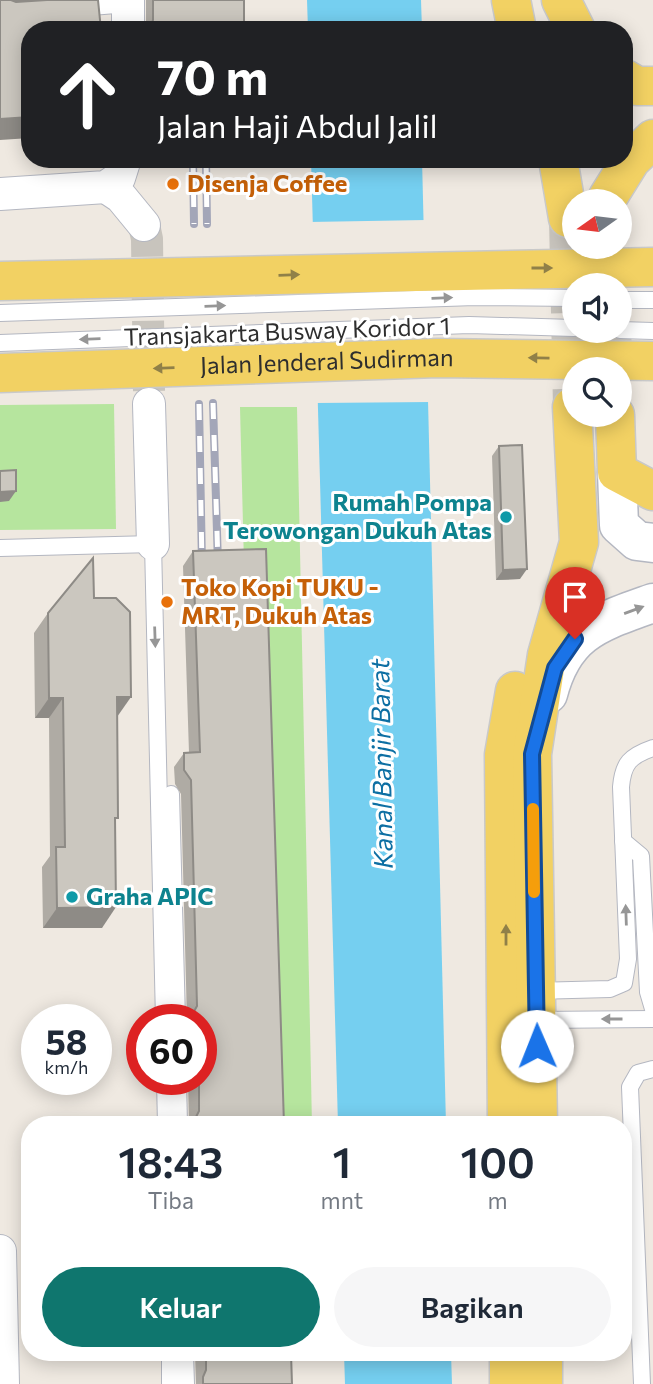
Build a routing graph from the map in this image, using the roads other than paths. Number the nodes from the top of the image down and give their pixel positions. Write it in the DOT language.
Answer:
graph roads {
  1 [pos="511,0"];
  2 [pos="549,0"];
  3 [pos="561,0"];
  4 [pos="67,9"];
  5 [pos="128,11"];
  6 [pos="515,21"];
  7 [pos="554,21"];
  8 [pos="572,21"];
  9 [pos="633,84"];
  10 [pos="653,86"];
  11 [pos="653,139"];
  12 [pos="633,158"];
  13 [pos="560,168"];
  14 [pos="603,168"];
  15 [pos="626,168"];
  16 [pos="117,173"];
  17 [pos="563,189"];
  18 [pos="606,189"];
  19 [pos="614,189"];
  20 [pos="0,194"];
  21 [pos="144,225"];
  22 [pos="653,267"];
  23 [pos="0,281"];
  24 [pos="562,298"];
  25 [pos="632,300"];
  26 [pos="653,300"];
  27 [pos="0,313"];
  28 [pos="562,328"];
  29 [pos="632,330"];
  30 [pos="653,331"];
  31 [pos="0,343"];
  32 [pos="653,361"];
  33 [pos="0,373"];
  34 [pos="149,404"];
  35 [pos="573,427"];
  36 [pos="615,427"];
  37 [pos="617,472"];
  38 [pos="653,491"];
  39 [pos="577,497"];
  40 [pos="645,542"];
  41 [pos="153,544"];
  42 [pos="0,548"];
  43 [pos="653,603"];
  44 [pos="160,737"];
  45 [pos="653,748"];
  46 [pos="532,754"];
  47 [pos="505,805"];
  48 [pos="623,841"];
  49 [pos="164,1004"];
  50 [pos="177,1004"];
  51 [pos="521,1006"];
  52 [pos="653,1009"];
  53 [pos="653,1019"];
  54 [pos="653,1069"];
  55 [pos="165,1095"];
  56 [pos="179,1095"];
  57 [pos="166,1116"];
  58 [pos="180,1116"];
  59 [pos="508,1116"];
  60 [pos="537,1116"];
  61 [pos="0,1251"];
  62 [pos="646,1300"];
  63 [pos="170,1361"];
  64 [pos="185,1361"];
  65 [pos="509,1361"];
  66 [pos="542,1361"];
  67 [pos="3,1384"];
  68 [pos="170,1384"];
  69 [pos="186,1384"];
  70 [pos="509,1384"];
  71 [pos="543,1384"];
  72 [pos="642,1384"];
  1 -- 6 [label="main road"];
  2 -- 7 [label="main road"];
  3 -- 8 [label="main road"];
  4 -- 5 [label="lane"];
  9 -- 10 [label="main road"];
  11 -- 12 [label="main road"];
  13 -- 17 [label="main road"];
  14 -- 18 [label="main road"];
  15 -- 19 [label="main road"];
  16 -- 20 [label="street"];
  16 -- 21 [label="street"];
  23 -- 22 [label="main road, one-way"];
  27 -- 24 [label="lane, Transjakarta Busway Koridor 1, one-way"];
  25 -- 26 [label="lane"];
  28 -- 31 [label="lane, Transjakarta Busway Koridor 1, one-way"];
  29 -- 30 [label="lane"];
  32 -- 33 [label="main road, Jalan Jenderal Sudirman, one-way"];
  34 -- 41 [label="street"];
  35 -- 39 [label="main road"];
  36 -- 37 [label="main road"];
  37 -- 38 [label="main road"];
  37 -- 40 [label="street"];
  39 -- 46 [label="main road"];
  39 -- 47 [label="main road"];
  41 -- 42 [label="lane"];
  41 -- 44 [label="lane, one-way"];
  46 -- 43 [label="street, one-way"];
  44 -- 49 [label="lane"];
  44 -- 50 [label="lane"];
  45 -- 48 [label="lane"];
  46 -- 47 [label="street"];
  46 -- 51 [label="main road"];
  51 -- 47 [label="main road, one-way"];
  51 -- 48 [label="lane, one-way"];
  48 -- 52 [label="lane"];
  53 -- 51 [label="lane, one-way"];
  51 -- 59 [label="main road"];
  51 -- 60 [label="main road"];
  54 -- 62 [label="lane"];
  55 -- 57 [label="lane"];
  56 -- 58 [label="lane"];
  61 -- 67 [label="street"];
  62 -- 72 [label="lane"];
  63 -- 68 [label="lane"];
  64 -- 69 [label="lane"];
  65 -- 70 [label="main road"];
  66 -- 71 [label="main road"];
}
